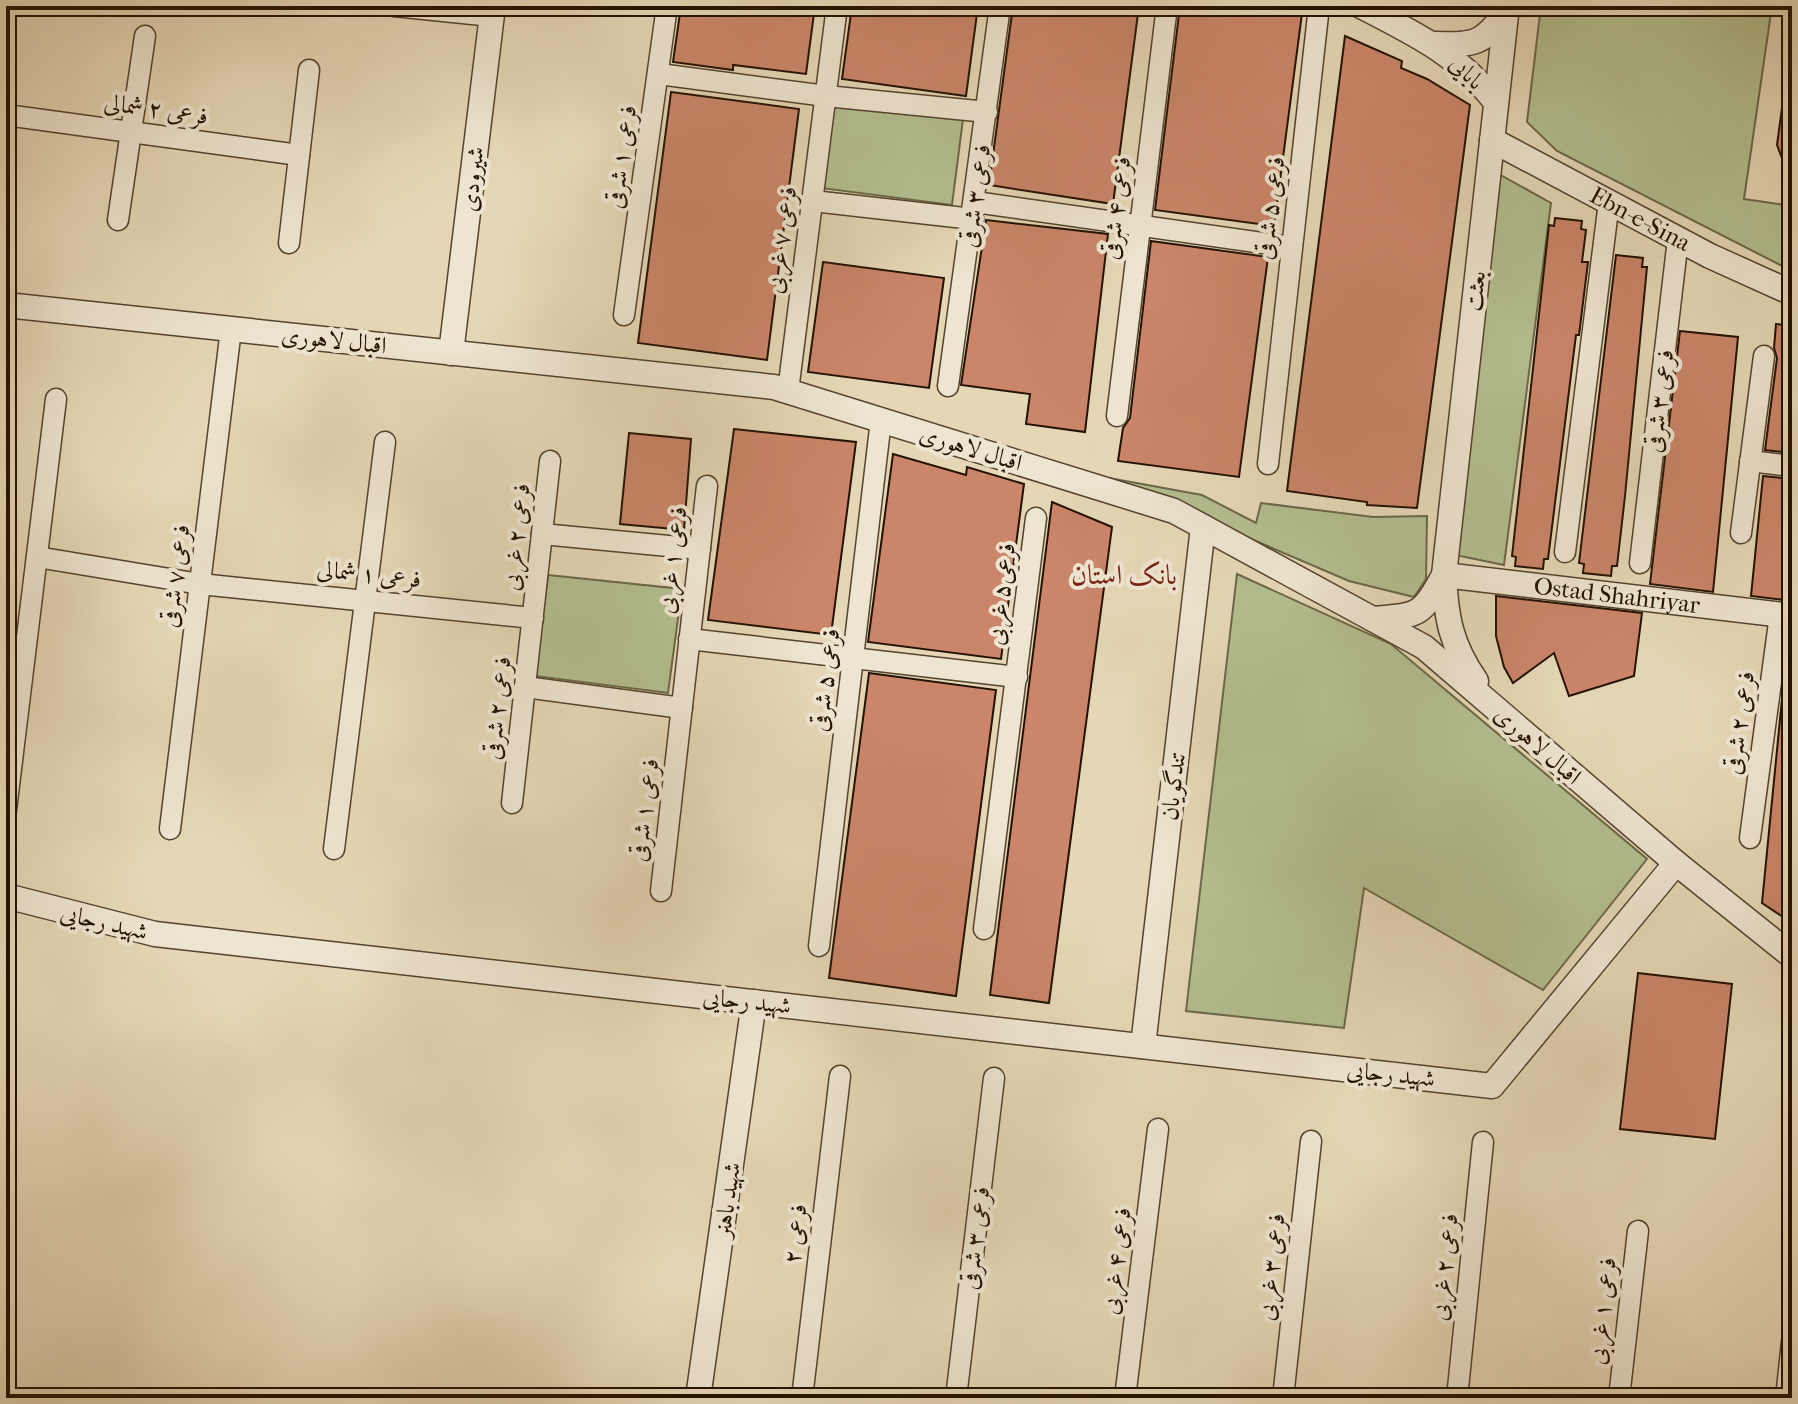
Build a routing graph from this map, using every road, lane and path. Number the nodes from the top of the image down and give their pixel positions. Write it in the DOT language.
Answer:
graph roads {
  1 [pos="394,6"];
  2 [pos="667,6"];
  3 [pos="837,6"];
  4 [pos="1000,6"];
  5 [pos="1167,6"];
  6 [pos="1319,6"];
  7 [pos="1361,6"];
  8 [pos="1507,9"];
  9 [pos="492,11"];
  10 [pos="145,36"];
  11 [pos="1436,44"];
  12 [pos="309,70"];
  13 [pos="659,74"];
  14 [pos="826,96"];
  15 [pos="1496,102"];
  16 [pos="987,112"];
  17 [pos="6,115"];
  18 [pos="131,132"];
  19 [pos="1492,140"];
  20 [pos="299,155"];
  21 [pos="813,201"];
  22 [pos="1609,202"];
  23 [pos="974,211"];
  24 [pos="118,220"];
  25 [pos="1141,223"];
  26 [pos="1678,239"];
  27 [pos="289,243"];
  28 [pos="1291,247"];
  29 [pos="1792,293"];
  30 [pos="6,305"];
  31 [pos="624,315"];
  32 [pos="231,329"];
  33 [pos="451,353"];
  34 [pos="1764,356"];
  35 [pos="948,386"];
  36 [pos="788,391"];
  37 [pos="56,399"];
  38 [pos="1117,416"];
  39 [pos="881,420"];
  40 [pos="385,442"];
  41 [pos="550,461"];
  42 [pos="1750,461"];
  43 [pos="1268,464"];
  44 [pos="1792,466"];
  45 [pos="707,486"];
  46 [pos="1036,518"];
  47 [pos="1203,527"];
  48 [pos="1741,533"];
  49 [pos="542,534"];
  50 [pos="700,549"];
  51 [pos="1565,552"];
  52 [pos="37,557"];
  53 [pos="1640,563"];
  54 [pos="1444,575"];
  55 [pos="200,584"];
  56 [pos="366,599"];
  57 [pos="1786,615"];
  58 [pos="533,618"];
  59 [pos="1373,619"];
  60 [pos="689,639"];
  61 [pos="854,659"];
  62 [pos="1017,677"];
  63 [pos="525,687"];
  64 [pos="1493,706"];
  65 [pos="682,708"];
  66 [pos="512,803"];
  67 [pos="6,810"];
  68 [pos="170,829"];
  69 [pos="1750,838"];
  70 [pos="334,849"];
  71 [pos="1676,863"];
  72 [pos="661,891"];
  73 [pos="6,896"];
  74 [pos="984,929"];
  75 [pos="819,946"];
  76 [pos="1792,956"];
  77 [pos="754,1002"];
  78 [pos="1143,1046"];
  79 [pos="840,1076"];
  80 [pos="994,1078"];
  81 [pos="1158,1129"];
  82 [pos="1311,1141"];
  83 [pos="1483,1142"];
  84 [pos="1638,1231"];
  85 [pos="1792,1342"];
  86 [pos="698,1398"];
  87 [pos="802,1398"];
  88 [pos="956,1398"];
  89 [pos="1125,1398"];
  90 [pos="1283,1398"];
  91 [pos="1457,1398"];
  92 [pos="1619,1398"];
  93 [pos="1786,1398"];
  1 -- 9 [label="street"];
  2 -- 13 [label="street, فرعی ۱ شرقی"];
  3 -- 14 [label="street"];
  4 -- 16 [label="street, فرعی ۳ شرقی"];
  5 -- 25 [label="street, فرعی ۴ شرقی"];
  6 -- 28 [label="street, فرعی ۵ شرقی"];
  7 -- 11 [label="street, بابایی"];
  8 -- 11 [label="street"];
  8 -- 15 [label="street, بعثت"];
  9 -- 33 [label="street, شیرودی"];
  10 -- 18 [label="street"];
  11 -- 15 [label="street, بابایی"];
  12 -- 20 [label="street"];
  13 -- 14 [label="street"];
  13 -- 31 [label="street, فرعی ۱ شرقی"];
  14 -- 16 [label="street"];
  14 -- 21 [label="street, فرعی ۷ غربی"];
  15 -- 19 [label="street, بعثت"];
  16 -- 23 [label="street, فرعی ۳ شرقی"];
  17 -- 18 [label="street, فرعی ۲ شمالی"];
  18 -- 20 [label="street, فرعی ۲ شمالی"];
  18 -- 24 [label="street"];
  19 -- 22 [label="street, Ebn-e-Sina"];
  19 -- 54 [label="street, بعثت"];
  20 -- 27 [label="street"];
  21 -- 23 [label="street"];
  21 -- 36 [label="street, فرعی ۷ غربی"];
  22 -- 26 [label="street, Ebn-e-Sina"];
  22 -- 51 [label="street"];
  23 -- 25 [label="street"];
  23 -- 35 [label="street, فرعی ۳ شرقی"];
  25 -- 28 [label="street"];
  25 -- 38 [label="street, فرعی ۴ شرقی"];
  26 -- 29 [label="street, Ebn-e-Sina"];
  26 -- 53 [label="street, فرعی ۳ شرقی"];
  28 -- 43 [label="street, فرعی ۵ شرقی"];
  30 -- 32 [label="street, اقبال لاهوری"];
  32 -- 33 [label="street, اقبال لاهوری"];
  32 -- 55 [label="street, فرعی ۷ شرقی"];
  33 -- 36 [label="street, اقبال لاهوری"];
  34 -- 42 [label="street"];
  36 -- 39 [label="street, اقبال لاهوری"];
  37 -- 52 [label="street"];
  39 -- 47 [label="street, اقبال لاهوری"];
  39 -- 61 [label="street, فرعی ۵ شرقی"];
  40 -- 56 [label="street"];
  41 -- 49 [label="street, فرعی ۲ غربی"];
  42 -- 44 [label="street"];
  42 -- 48 [label="street"];
  45 -- 50 [label="street, فرعی ۱ غربی"];
  46 -- 62 [label="street, فرعی۵ غربی"];
  47 -- 59 [label="street, اقبال لاهوری"];
  47 -- 78 [label="street, تندگویان"];
  49 -- 50 [label="street"];
  49 -- 58 [label="street, فرعی ۲ غربی"];
  50 -- 60 [label="street, فرعی ۱ غربی"];
  52 -- 55 [label="street, فرعی ۱ شمالی"];
  52 -- 67 [label="street"];
  54 -- 57 [label="street, Ostad Shahriyar"];
  54 -- 59 [label="street"];
  54 -- 64 [label="street, بعثت"];
  55 -- 56 [label="street, فرعی ۱ شمالی"];
  55 -- 68 [label="street, فرعی ۷ شرقی"];
  56 -- 58 [label="street, فرعی ۱ شمالی"];
  56 -- 70 [label="street"];
  57 -- 69 [label="street, فرعی ۲ شرقی"];
  58 -- 63 [label="street, فرعی ۲ شرقی"];
  59 -- 64 [label="street, اقبال لاهوری"];
  60 -- 61 [label="street"];
  60 -- 65 [label="street, فرعی ۱ شرقی"];
  61 -- 62 [label="street"];
  61 -- 75 [label="street, فرعی ۵ شرقی"];
  62 -- 74 [label="street"];
  63 -- 65 [label="street"];
  63 -- 66 [label="street, فرعی ۲ شرقی"];
  64 -- 71 [label="street, اقبال لاهوری"];
  65 -- 72 [label="street, فرعی ۱ شرقی"];
  71 -- 76 [label="street, اقبال لاهوری"];
  71 -- 78 [label="street, شهید رجایی"];
  73 -- 77 [label="street, شهید رجایی"];
  77 -- 78 [label="street, شهید رجایی"];
  77 -- 86 [label="street, شهید باهنر"];
  79 -- 87 [label="street, فرعی ۲"];
  80 -- 88 [label="street, فرعی ۳ شرقی"];
  81 -- 89 [label="street, فرعی ۴ غربی"];
  82 -- 90 [label="street, فرعی ۳ غربی"];
  83 -- 91 [label="street, فرعی ۲ غربی"];
  84 -- 92 [label="street, فرعی ۱ غربی"];
  85 -- 93 [label="street"];
}
